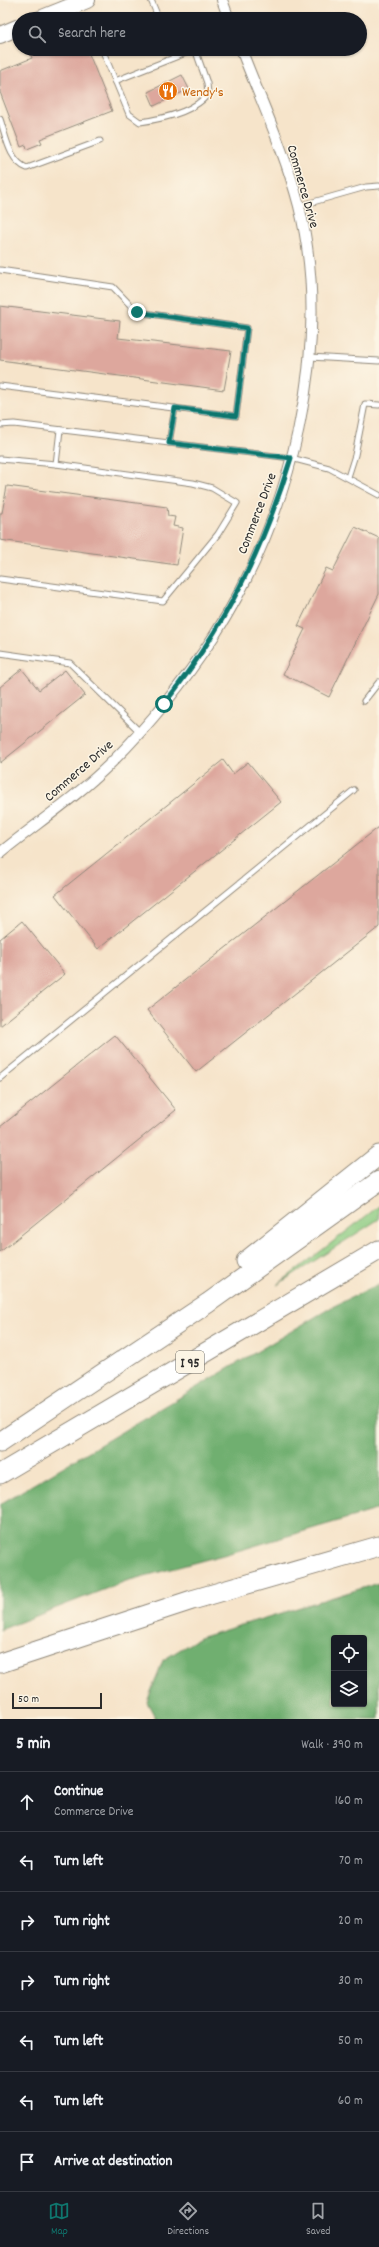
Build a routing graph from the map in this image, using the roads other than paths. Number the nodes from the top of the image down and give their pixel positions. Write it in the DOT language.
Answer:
graph roads {
  1 [pos="87,0"];
  2 [pos="151,0"];
  3 [pos="222,0"];
  4 [pos="57,12"];
  5 [pos="156,12"];
  6 [pos="226,12"];
  7 [pos="12,31"];
  8 [pos="0,35"];
  9 [pos="105,56"];
  10 [pos="198,56"];
  11 [pos="244,56"];
  12 [pos="174,57"];
  13 [pos="115,81"];
  14 [pos="0,119"];
  15 [pos="100,141"];
  16 [pos="379,186"];
  17 [pos="299,206"];
  18 [pos="0,270"];
  19 [pos="310,357"];
  20 [pos="379,361"];
  21 [pos="0,386"];
  22 [pos="379,405"];
  23 [pos="175,408"];
  24 [pos="0,425"];
  25 [pos="60,430"];
  26 [pos="169,443"];
  27 [pos="291,458"];
  28 [pos="0,459"];
  29 [pos="56,464"];
  30 [pos="348,477"];
  31 [pos="379,495"];
  32 [pos="0,580"];
  33 [pos="0,653"];
  34 [pos="379,682"];
  35 [pos="364,701"];
  36 [pos="140,732"];
  37 [pos="354,790"];
  38 [pos="0,853"];
  39 [pos="0,1078"];
  40 [pos="379,1155"];
  41 [pos="379,1181"];
  42 [pos="379,1250"];
  43 [pos="78,1390"];
  44 [pos="0,1442"];
  45 [pos="0,1474"];
  46 [pos="379,1546"];
  47 [pos="0,1663"];
  1 -- 4 [label="main road"];
  2 -- 5 [label="lane"];
  3 -- 6 [label="street"];
  7 -- 8 [label="main road"];
  9 -- 13 [label="lane"];
  10 -- 13 [label="lane"];
  11 -- 17 [label="street, Commerce Drive"];
  12 -- 13 [label="lane"];
  14 -- 15 [label="lane"];
  16 -- 17 [label="lane"];
  17 -- 19 [label="street, Commerce Drive"];
  18 -- 23 [label="lane"];
  19 -- 20 [label="lane"];
  19 -- 27 [label="street, Commerce Drive"];
  21 -- 23 [label="lane"];
  22 -- 30 [label="lane"];
  23 -- 26 [label="lane"];
  24 -- 25 [label="lane"];
  25 -- 26 [label="lane"];
  25 -- 29 [label="lane"];
  26 -- 27 [label="lane"];
  27 -- 30 [label="lane"];
  27 -- 36 [label="street, Commerce Drive"];
  28 -- 29 [label="lane"];
  29 -- 32 [label="lane"];
  30 -- 31 [label="lane"];
  33 -- 36 [label="lane"];
  34 -- 35 [label="lane"];
  36 -- 38 [label="street, Commerce Drive"];
  37 -- 39 [label="lane"];
  40 -- 43 [label="highway"];
  41 -- 43 [label="highway"];
  42 -- 45 [label="highway, I 95"];
  43 -- 44 [label="highway"];
  46 -- 47 [label="highway"];
}
